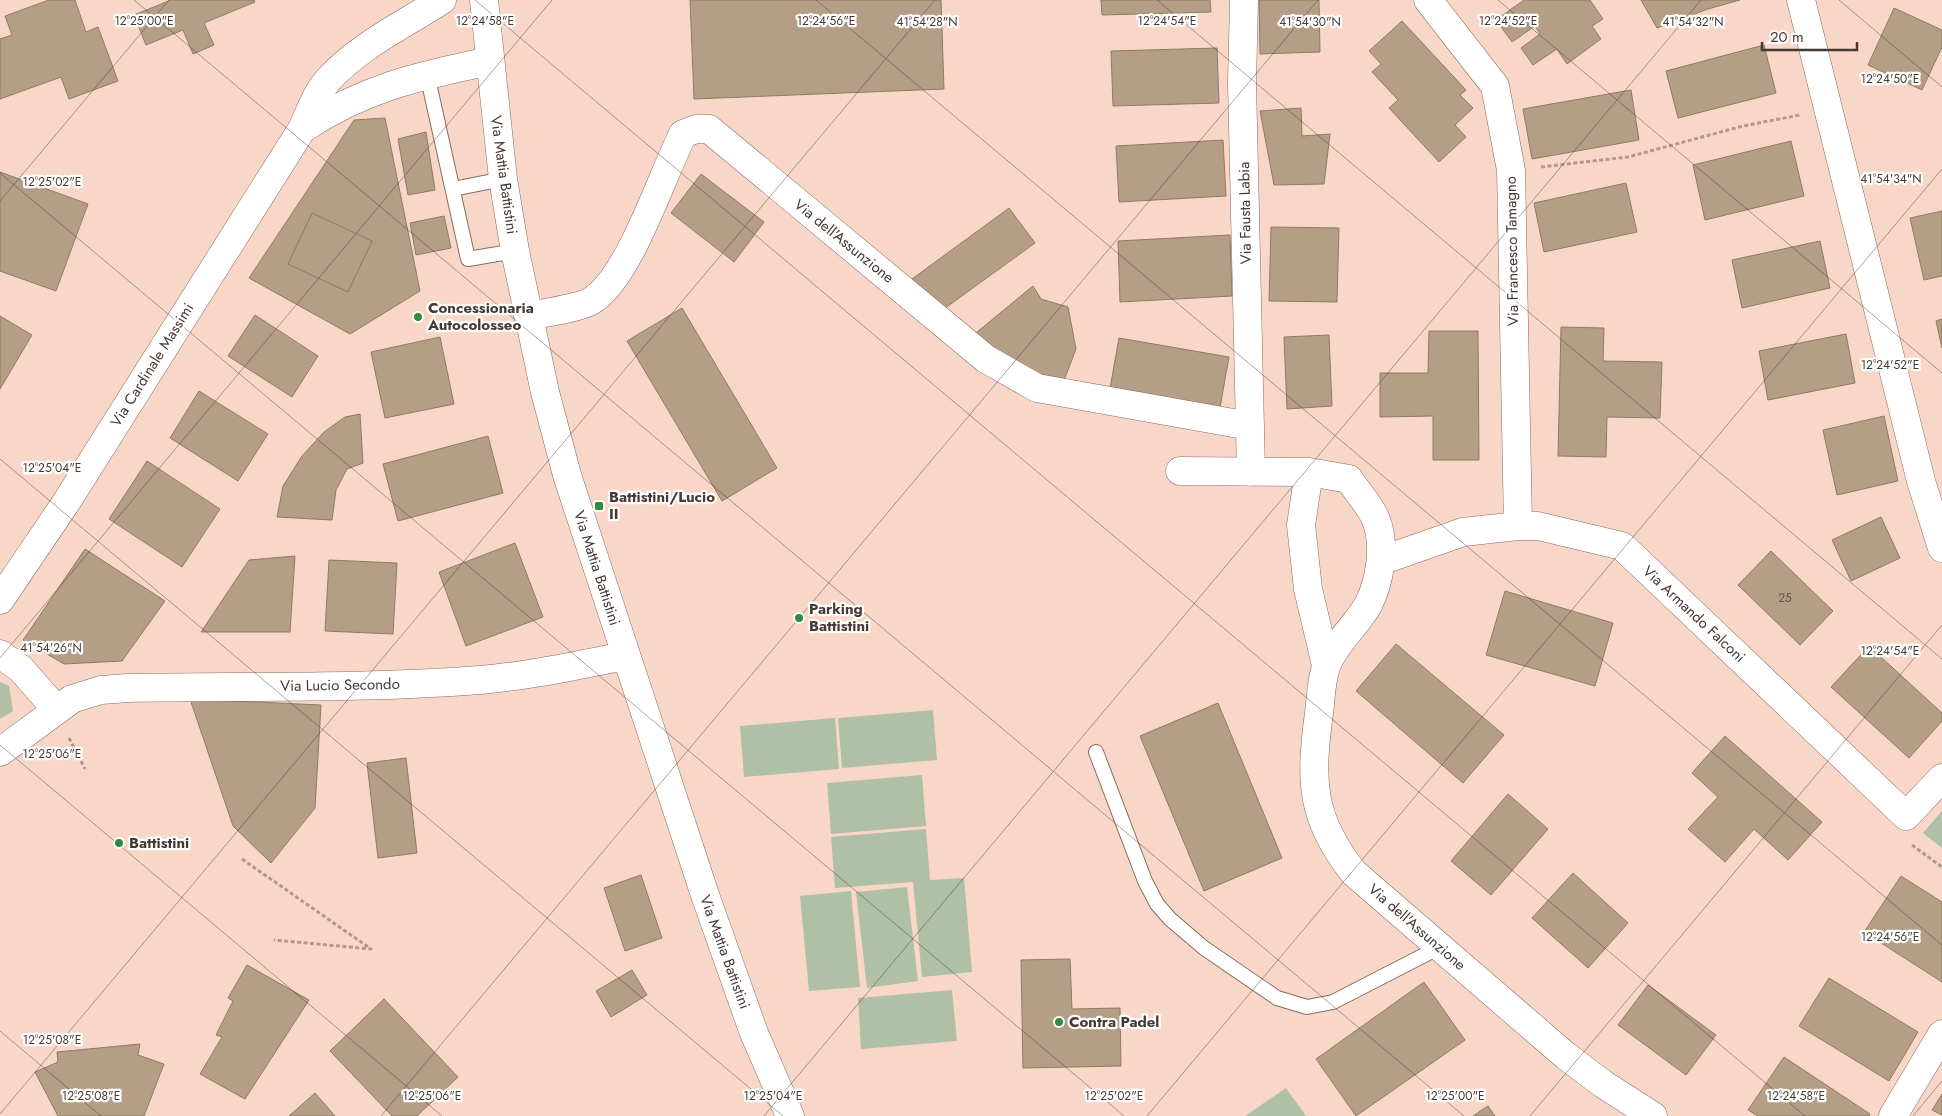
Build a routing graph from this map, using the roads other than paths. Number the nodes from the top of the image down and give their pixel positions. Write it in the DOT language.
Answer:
graph roads {
  1 [pos="442,0"];
  2 [pos="484,0"];
  3 [pos="1244,0"];
  4 [pos="1428,0"];
  5 [pos="1802,0"];
  6 [pos="490,62"];
  7 [pos="428,74"];
  8 [pos="302,129"];
  9 [pos="503,179"];
  10 [pos="452,189"];
  11 [pos="515,251"];
  12 [pos="528,316"];
  13 [pos="1250,426"];
  14 [pos="1180,471"];
  15 [pos="1251,472"];
  16 [pos="1309,472"];
  17 [pos="1518,526"];
  18 [pos="1942,548"];
  19 [pos="1382,560"];
  20 [pos="0,600"];
  21 [pos="0,654"];
  22 [pos="625,656"];
  23 [pos="1326,665"];
  24 [pos="56,709"];
  25 [pos="0,752"];
  26 [pos="1096,752"];
  27 [pos="1942,778"];
  28 [pos="1440,947"];
  29 [pos="1942,1034"];
  30 [pos="790,1116"];
  31 [pos="1653,1116"];
  32 [pos="1893,1116"];
  1 -- 8 [label="street, Via Cardinale Massimi"];
  2 -- 6 [label="street, Via Mattia Battistini"];
  3 -- 13 [label="street, Via Fausta Labia"];
  4 -- 17 [label="street, Via Francesco Tamagno"];
  5 -- 18 [label="street"];
  6 -- 7 [label="street, Via Cardinale Massimi"];
  6 -- 9 [label="street, Via Mattia Battistini"];
  7 -- 8 [label="street, Via Cardinale Massimi"];
  7 -- 10 [label="lane"];
  8 -- 20 [label="street, Via Cardinale Massimi"];
  9 -- 10 [label="lane"];
  9 -- 11 [label="street, Via Mattia Battistini"];
  10 -- 11 [label="lane"];
  11 -- 12 [label="street, Via Mattia Battistini"];
  12 -- 13 [label="street, Via dell'Assunzione"];
  12 -- 22 [label="street, Via Mattia Battistini"];
  13 -- 15 [label="street, Via Fausta Labia"];
  14 -- 15 [label="street, Via dell'Assunzione"];
  15 -- 16 [label="street, Via dell'Assunzione"];
  16 -- 19 [label="street, Via dell'Assunzione"];
  16 -- 23 [label="street, Via dell'Assunzione"];
  17 -- 19 [label="street, Via Armando Falconi"];
  17 -- 27 [label="street, Via Armando Falconi"];
  19 -- 23 [label="street, Via dell'Assunzione"];
  21 -- 24 [label="street"];
  22 -- 24 [label="street, Via Lucio Secondo"];
  22 -- 30 [label="street, Via Mattia Battistini"];
  23 -- 28 [label="street, Via dell'Assunzione"];
  24 -- 25 [label="street, Via Lucio Secondo"];
  26 -- 28 [label="lane"];
  28 -- 31 [label="street, Via dell'Assunzione"];
  29 -- 32 [label="street"];
}
